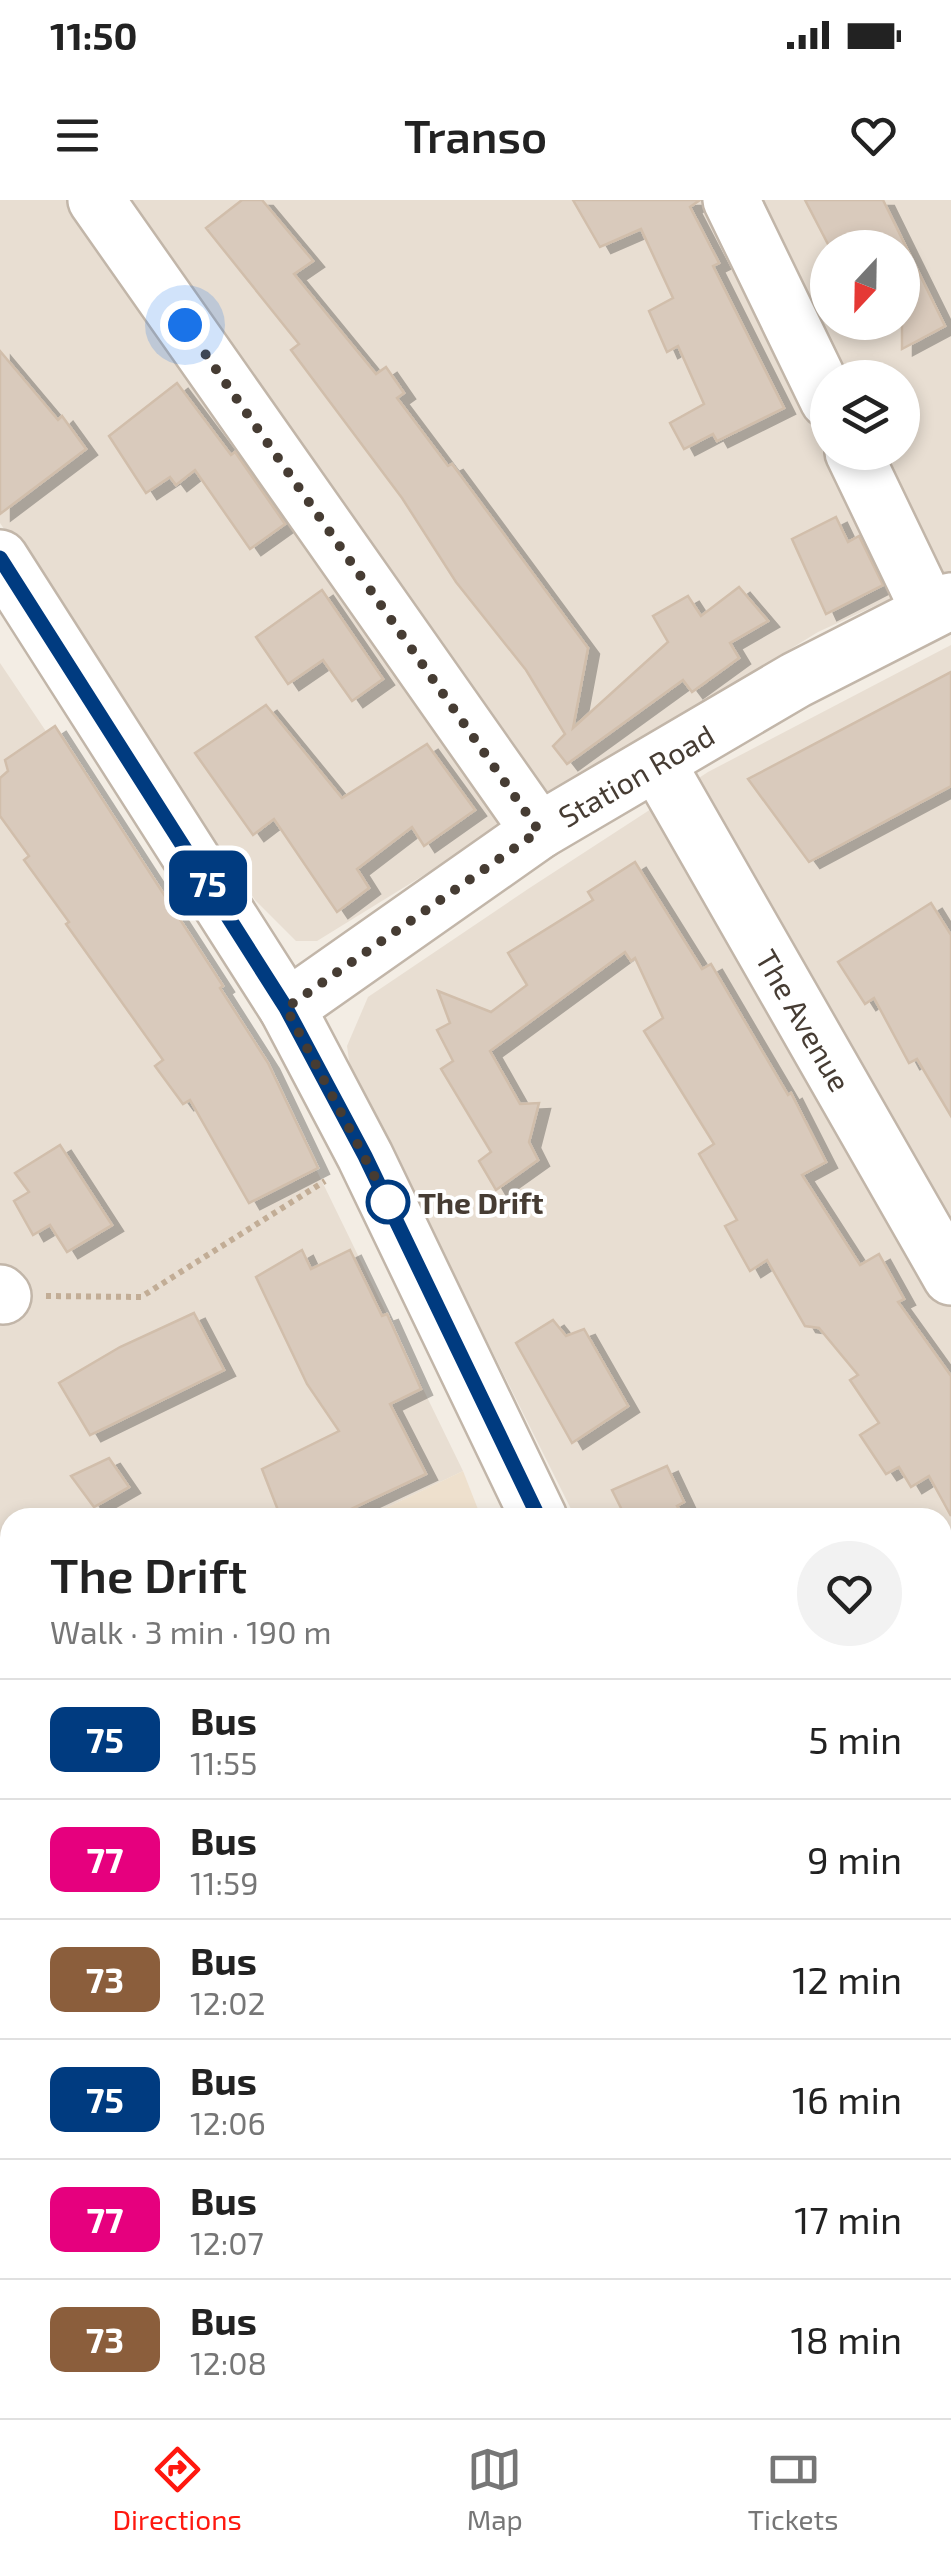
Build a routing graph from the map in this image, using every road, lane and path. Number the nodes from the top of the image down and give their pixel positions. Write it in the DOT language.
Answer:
graph roads {
  1 [pos="96,200"];
  2 [pos="731,200"];
  3 [pos="810,363"];
  4 [pos="863,470"];
  5 [pos="0,558"];
  6 [pos="940,606"];
  7 [pos="657,763"];
  8 [pos="539,831"];
  9 [pos="286,1008"];
  10 [pos="365,1156"];
  11 [pos="951,1277"];
  12 [pos="2,1295"];
  13 [pos="534,1508"];
  1 -- 8 [label="street"];
  2 -- 3 [label="street"];
  4 -- 6 [label="street"];
  5 -- 9 [label="street"];
  6 -- 7 [label="street, Station Road"];
  7 -- 8 [label="street, Station Road"];
  7 -- 11 [label="street, The Avenue"];
  8 -- 9 [label="street, Station Road"];
  9 -- 10 [label="street"];
  10 -- 12 [label="path"];
  10 -- 13 [label="street"];
}
